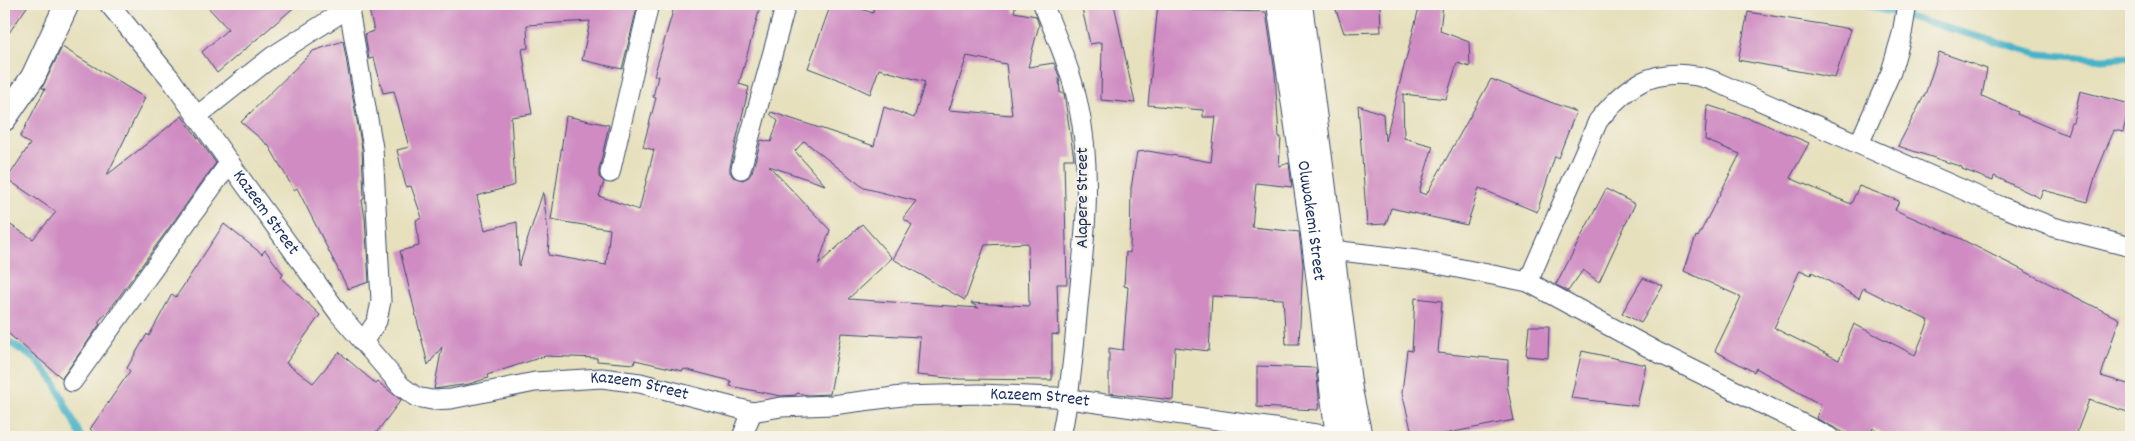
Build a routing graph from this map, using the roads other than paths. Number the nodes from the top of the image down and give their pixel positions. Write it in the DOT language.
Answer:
graph roads {
  1 [pos="67,4"];
  2 [pos="109,4"];
  3 [pos="649,4"];
  4 [pos="786,4"];
  5 [pos="1042,4"];
  6 [pos="1279,4"];
  7 [pos="1300,4"];
  8 [pos="1907,4"];
  9 [pos="352,6"];
  10 [pos="198,116"];
  11 [pos="4,119"];
  12 [pos="1859,144"];
  13 [pos="230,162"];
  14 [pos="741,169"];
  15 [pos="610,173"];
  16 [pos="2131,247"];
  17 [pos="1332,250"];
  18 [pos="1528,282"];
  19 [pos="363,342"];
  20 [pos="72,382"];
  21 [pos="1069,399"];
  22 [pos="752,412"];
  23 [pos="1349,436"];
  24 [pos="742,437"];
  25 [pos="1062,437"];
  26 [pos="1829,437"];
  1 -- 11 [label="street"];
  2 -- 10 [label="street, Kazeem Street"];
  3 -- 15 [label="street"];
  4 -- 14 [label="street"];
  5 -- 21 [label="street, Alapere Street"];
  6 -- 23 [label="street, Oluwakemi Street"];
  7 -- 17 [label="street, Oluwakemi Street"];
  8 -- 12 [label="street"];
  9 -- 10 [label="street"];
  9 -- 19 [label="street"];
  10 -- 13 [label="street, Kazeem Street"];
  12 -- 16 [label="street"];
  12 -- 18 [label="street"];
  13 -- 19 [label="street, Kazeem Street"];
  13 -- 20 [label="street"];
  17 -- 18 [label="street"];
  17 -- 23 [label="street, Oluwakemi Street"];
  18 -- 26 [label="street"];
  19 -- 22 [label="street, Kazeem Street"];
  21 -- 22 [label="street, Kazeem Street"];
  21 -- 23 [label="street, Kazeem Street"];
  21 -- 25 [label="street, Alapere Street"];
  22 -- 24 [label="street"];
}
